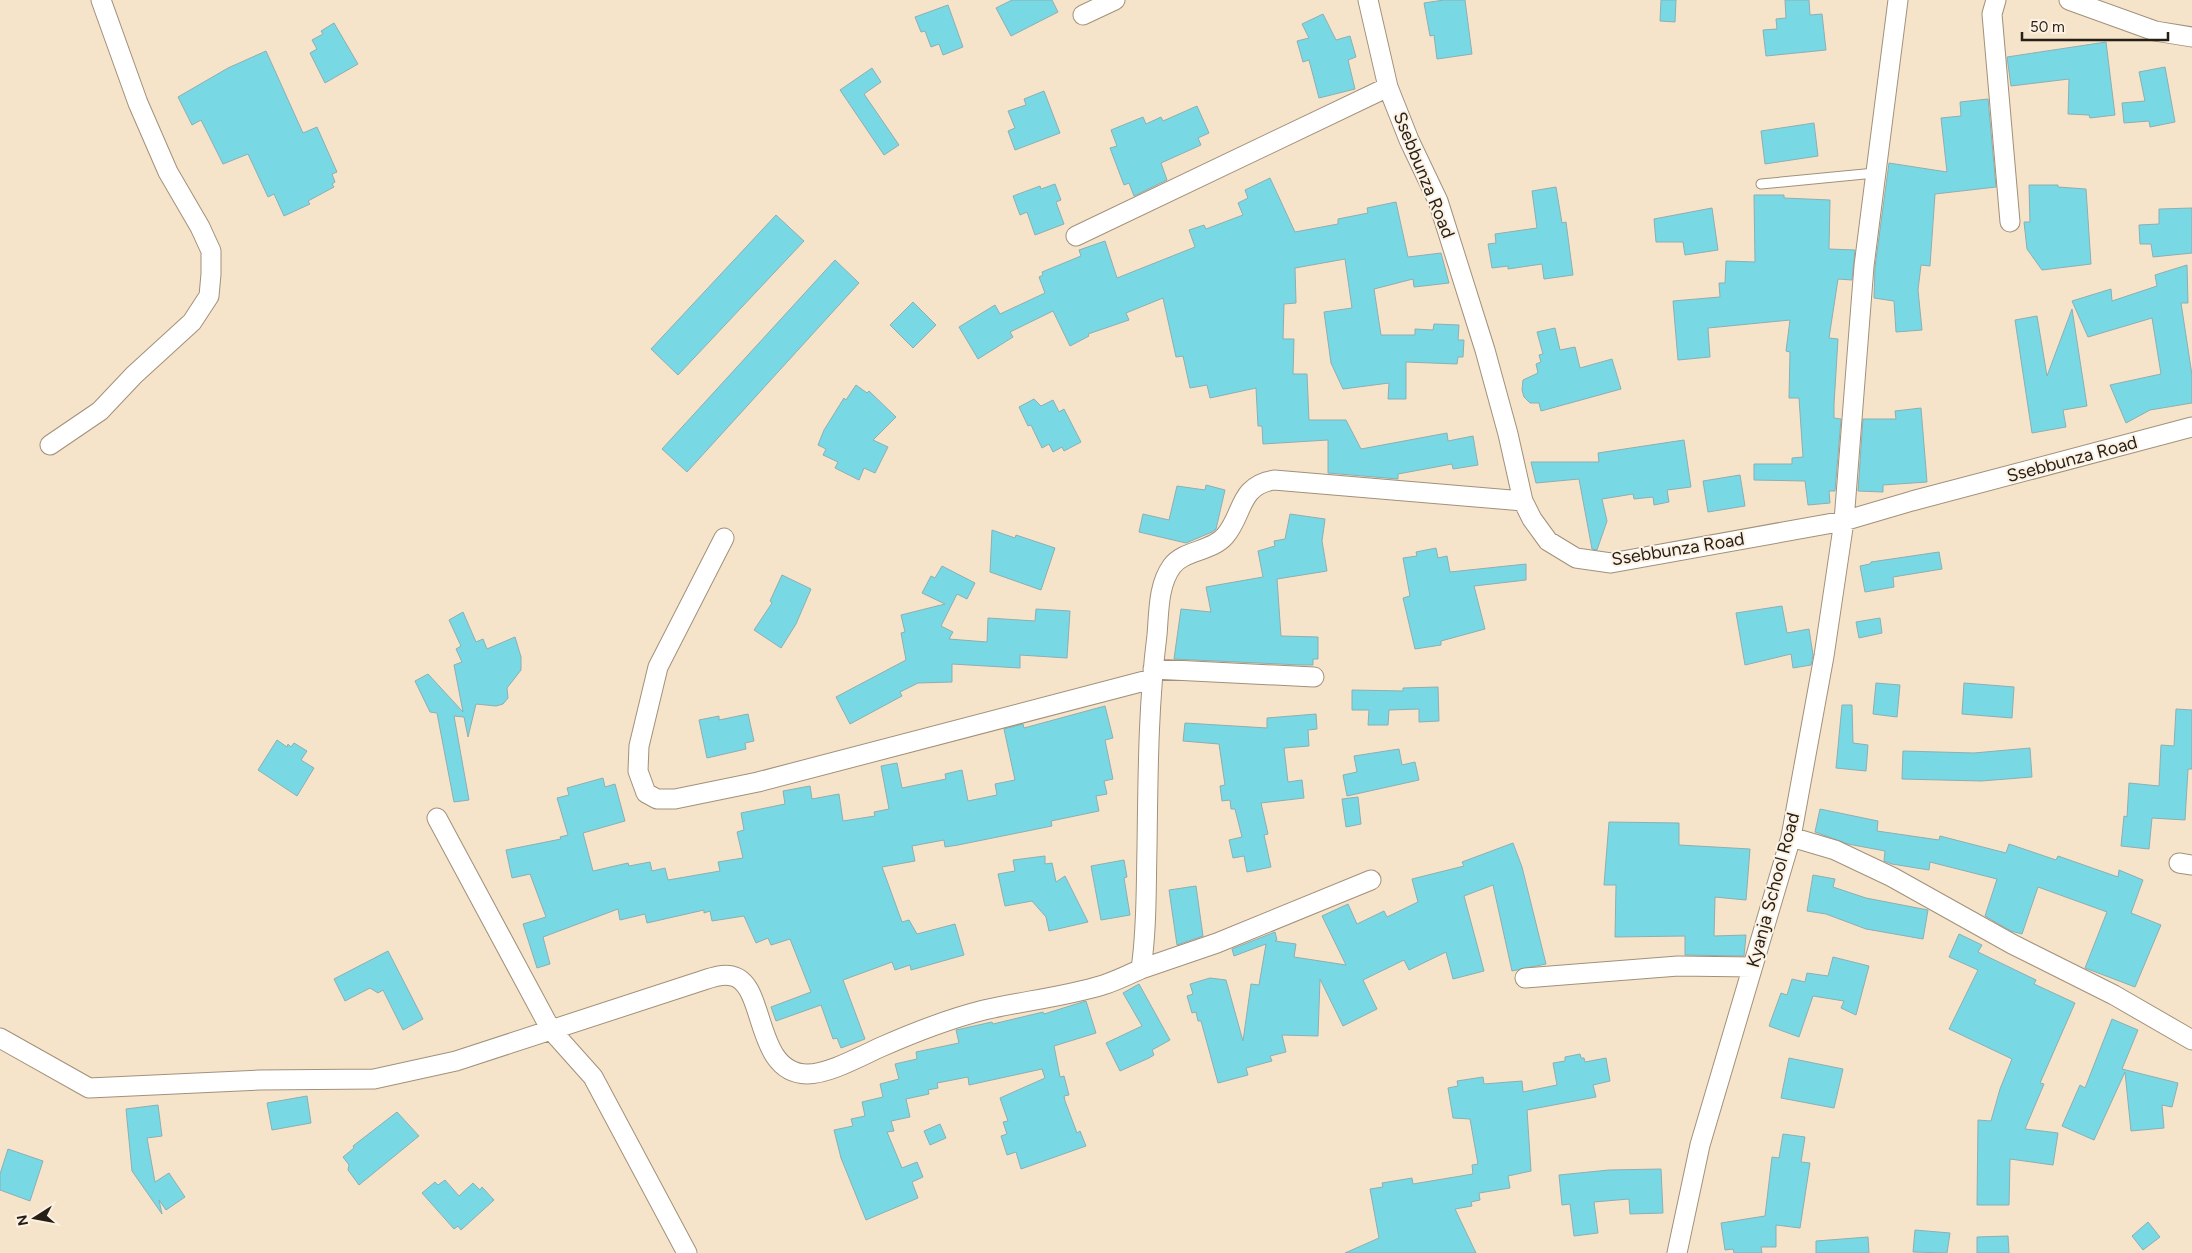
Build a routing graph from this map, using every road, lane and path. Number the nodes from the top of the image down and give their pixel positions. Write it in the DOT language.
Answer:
graph roads {
  1 [pos="101,0"];
  2 [pos="1115,0"];
  3 [pos="1368,0"];
  4 [pos="1898,0"];
  5 [pos="1996,0"];
  6 [pos="2069,0"];
  7 [pos="1083,15"];
  8 [pos="2192,37"];
  9 [pos="1388,87"];
  10 [pos="1876,174"];
  11 [pos="1761,184"];
  12 [pos="2010,222"];
  13 [pos="1076,236"];
  14 [pos="2192,427"];
  15 [pos="50,445"];
  16 [pos="1523,501"];
  17 [pos="1844,521"];
  18 [pos="724,538"];
  19 [pos="1152,674"];
  20 [pos="1314,677"];
  21 [pos="437,818"];
  22 [pos="1791,836"];
  23 [pos="1371,880"];
  24 [pos="1752,967"];
  25 [pos="1141,969"];
  26 [pos="1524,978"];
  27 [pos="550,1030"];
  28 [pos="0,1038"];
  29 [pos="2192,1040"];
  30 [pos="688,1253"];
  31 [pos="1677,1253"];
  1 -- 15 [label="street"];
  2 -- 7 [label="street"];
  3 -- 9 [label="street, Ssebbunza Road"];
  4 -- 10 [label="street, Kyanja School Road"];
  5 -- 12 [label="street"];
  6 -- 8 [label="street"];
  9 -- 13 [label="street"];
  9 -- 16 [label="street, Ssebbunza Road"];
  10 -- 11 [label="lane"];
  10 -- 17 [label="street, Kyanja School Road"];
  14 -- 17 [label="street, Ssebbunza Road"];
  16 -- 17 [label="street, Ssebbunza Road"];
  16 -- 19 [label="street"];
  17 -- 22 [label="street, Kyanja School Road"];
  18 -- 19 [label="street"];
  19 -- 20 [label="street"];
  19 -- 25 [label="street"];
  21 -- 27 [label="street"];
  22 -- 24 [label="street, Kyanja School Road"];
  22 -- 29 [label="street"];
  23 -- 25 [label="street"];
  24 -- 26 [label="street"];
  24 -- 31 [label="street, Kyanja School Road"];
  25 -- 27 [label="street"];
  27 -- 28 [label="street"];
  27 -- 30 [label="street"];
}
